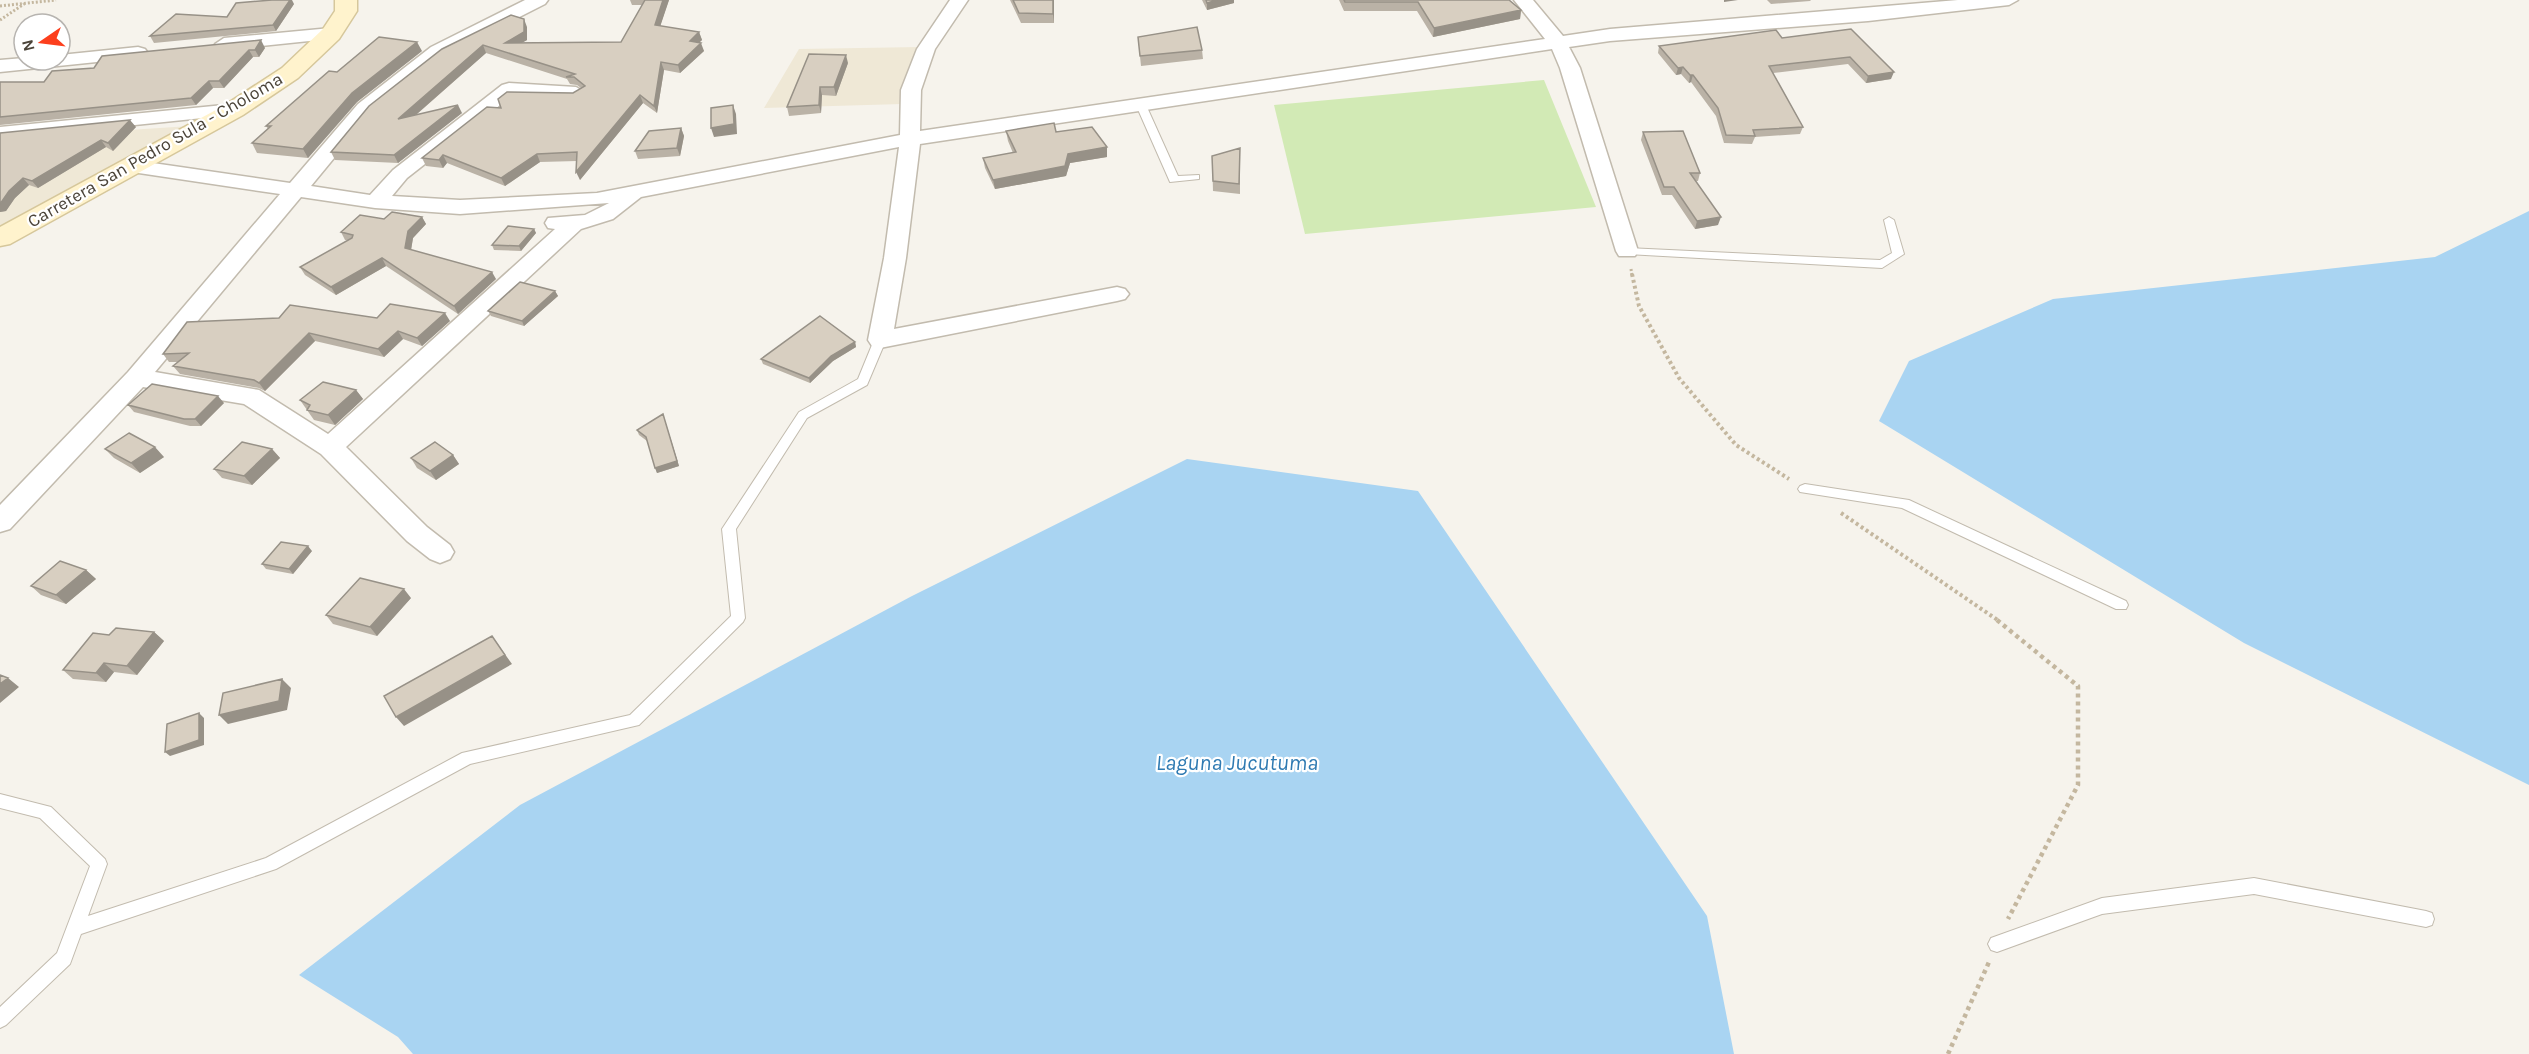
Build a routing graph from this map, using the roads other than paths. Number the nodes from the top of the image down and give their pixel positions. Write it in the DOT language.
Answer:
graph roads {
  1 [pos="346,0"];
  2 [pos="539,0"];
  3 [pos="959,0"];
  4 [pos="1523,0"];
  5 [pos="1842,0"];
  6 [pos="2009,0"];
  7 [pos="1868,15"];
  8 [pos="331,34"];
  9 [pos="1558,43"];
  10 [pos="201,47"];
  11 [pos="154,51"];
  12 [pos="0,66"];
  13 [pos="576,93"];
  14 [pos="1141,105"];
  15 [pos="234,110"];
  16 [pos="0,133"];
  17 [pos="910,139"];
  18 [pos="132,166"];
  19 [pos="1195,177"];
  20 [pos="293,190"];
  21 [pos="635,192"];
  22 [pos="375,202"];
  23 [pos="525,205"];
  24 [pos="1889,220"];
  25 [pos="575,223"];
  26 [pos="0,238"];
  27 [pos="1626,251"];
  28 [pos="1117,294"];
  29 [pos="880,340"];
  30 [pos="137,378"];
  31 [pos="330,447"];
  32 [pos="1805,489"];
  33 [pos="0,522"];
  34 [pos="441,552"];
  35 [pos="2121,605"];
  36 [pos="0,801"];
  37 [pos="2426,919"];
  38 [pos="76,927"];
  39 [pos="1997,944"];
  40 [pos="0,1019"];
  1 -- 8 [label="main road, Carretera San Pedro Sula - Choloma"];
  2 -- 20 [label="street"];
  3 -- 17 [label="street"];
  4 -- 9 [label="street"];
  5 -- 7 [label="street"];
  6 -- 7 [label="street"];
  7 -- 9 [label="street"];
  8 -- 10 [label="street"];
  8 -- 15 [label="main road, Carretera San Pedro Sula - Choloma"];
  9 -- 14 [label="street"];
  9 -- 27 [label="street"];
  11 -- 12 [label="street"];
  13 -- 22 [label="street"];
  14 -- 17 [label="street"];
  14 -- 19 [label="lane"];
  15 -- 16 [label="street"];
  15 -- 18 [label="main road, Carretera San Pedro Sula - Choloma"];
  17 -- 21 [label="street"];
  17 -- 29 [label="street"];
  18 -- 20 [label="street"];
  18 -- 26 [label="main road, Carretera San Pedro Sula - Choloma"];
  20 -- 22 [label="street"];
  20 -- 30 [label="street"];
  21 -- 23 [label="street"];
  21 -- 25 [label="street"];
  22 -- 23 [label="street"];
  23 -- 25 [label="street"];
  24 -- 27 [label="lane"];
  25 -- 31 [label="street"];
  28 -- 29 [label="street"];
  29 -- 38 [label="lane"];
  30 -- 31 [label="street"];
  30 -- 33 [label="street"];
  31 -- 34 [label="street"];
  32 -- 35 [label="lane"];
  36 -- 38 [label="lane"];
  37 -- 39 [label="lane"];
  38 -- 40 [label="lane"];
}
